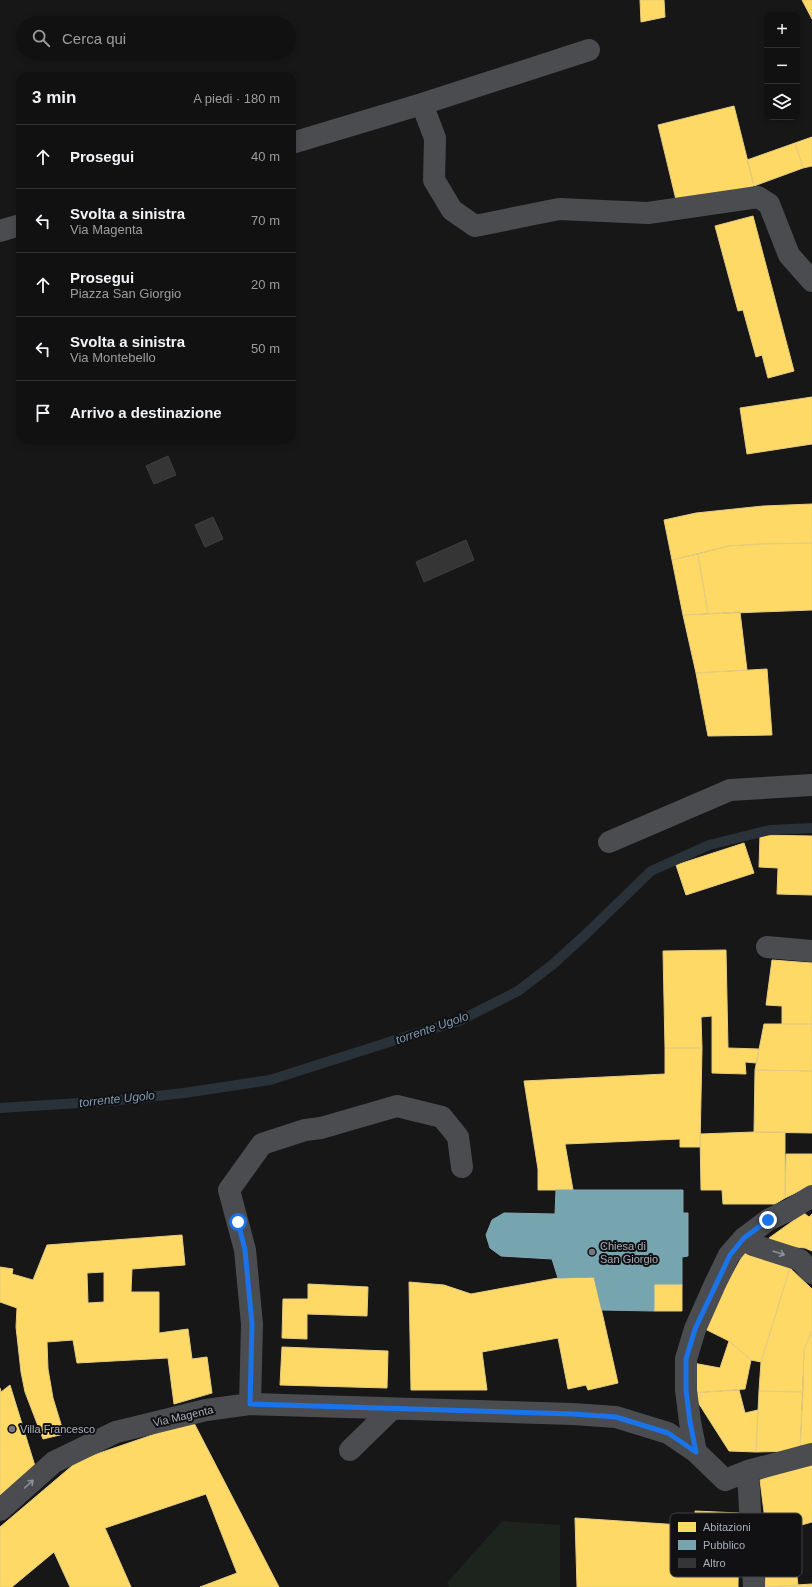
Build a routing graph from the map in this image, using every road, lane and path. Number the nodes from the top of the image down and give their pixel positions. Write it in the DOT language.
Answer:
graph roads {
  1 [pos="589,50"];
  2 [pos="422,104"];
  3 [pos="296,142"];
  4 [pos="16,226"];
  5 [pos="0,231"];
  6 [pos="812,281"];
  7 [pos="812,785"];
  8 [pos="609,842"];
  9 [pos="766,947"];
  10 [pos="812,951"];
  11 [pos="462,1166"];
  12 [pos="812,1196"];
  13 [pos="744,1238"];
  14 [pos="812,1273"];
  15 [pos="250,1404"];
  16 [pos="392,1409"];
  17 [pos="350,1450"];
  18 [pos="696,1452"];
  19 [pos="812,1454"];
  20 [pos="748,1471"];
  21 [pos="0,1510"];
  22 [pos="750,1513"];
  23 [pos="753,1577"];
  24 [pos="754,1587"];
  1 -- 2 [label="street"];
  2 -- 3 [label="street"];
  2 -- 6 [label="street"];
  4 -- 5 [label="street"];
  7 -- 8 [label="street"];
  9 -- 10 [label="street"];
  11 -- 15 [label="street"];
  12 -- 13 [label="street"];
  13 -- 14 [label="street, one-way"];
  13 -- 18 [label="street"];
  15 -- 16 [label="street, Via Magenta"];
  21 -- 15 [label="street, Via Magenta, one-way"];
  16 -- 17 [label="street"];
  16 -- 18 [label="street, Via Magenta"];
  18 -- 20 [label="street, Via Magenta"];
  19 -- 20 [label="street"];
  20 -- 22 [label="street"];
  23 -- 24 [label="street"];
}
